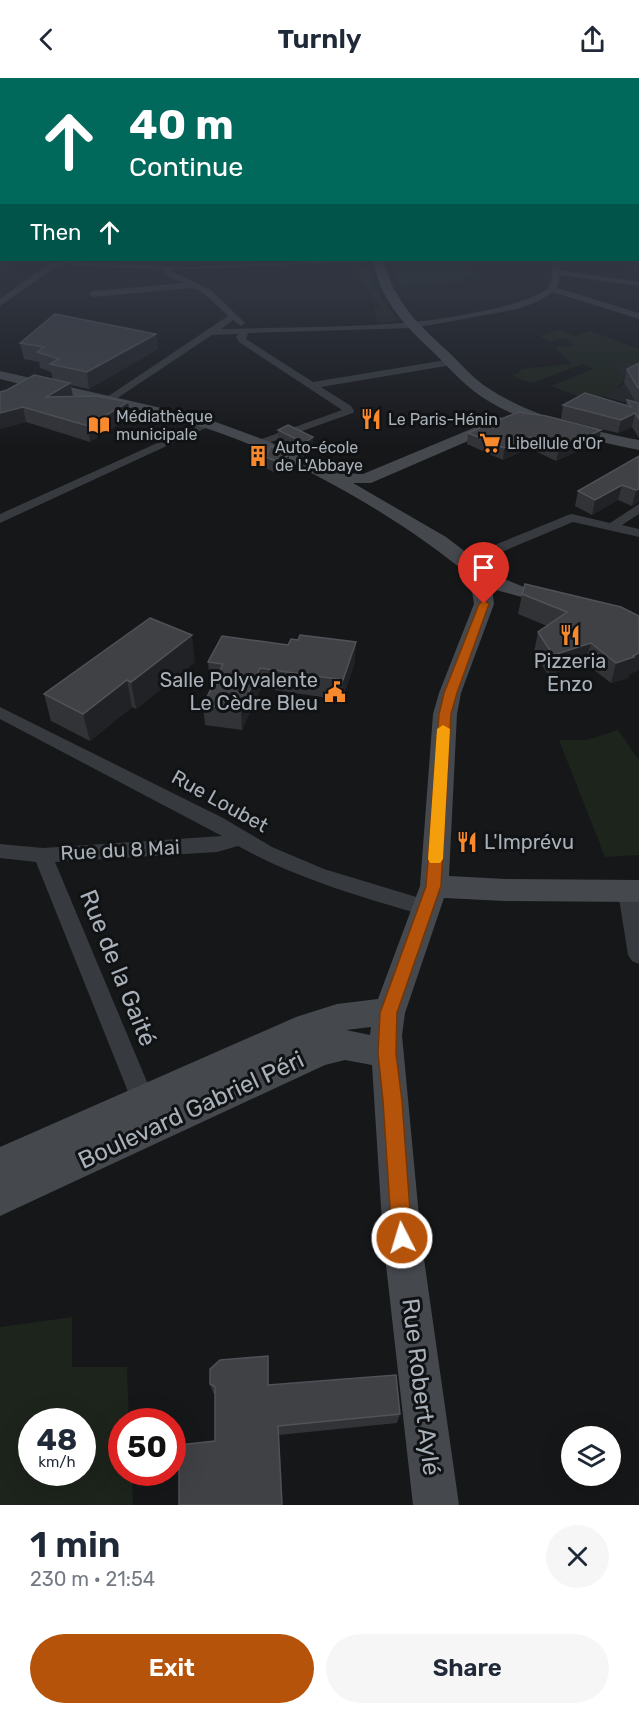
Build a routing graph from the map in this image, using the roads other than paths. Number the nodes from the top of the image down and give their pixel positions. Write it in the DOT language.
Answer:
graph roads {
  1 [pos="234,316"];
  2 [pos="407,316"];
  3 [pos="467,316"];
  4 [pos="414,325"];
  5 [pos="245,330"];
  6 [pos="209,332"];
  7 [pos="452,362"];
  8 [pos="0,375"];
  9 [pos="32,382"];
  10 [pos="312,386"];
  11 [pos="16,390"];
  12 [pos="483,391"];
  13 [pos="109,399"];
  14 [pos="540,417"];
  15 [pos="206,424"];
  16 [pos="494,424"];
  17 [pos="260,443"];
  18 [pos="639,445"];
  19 [pos="363,487"];
  20 [pos="639,508"];
  21 [pos="0,519"];
  22 [pos="613,526"];
  23 [pos="639,533"];
  24 [pos="474,568"];
  25 [pos="525,592"];
  26 [pos="484,604"];
  27 [pos="574,605"];
  28 [pos="0,712"];
  29 [pos="239,839"];
  30 [pos="0,851"];
  31 [pos="43,855"];
  32 [pos="633,892"];
  33 [pos="430,897"];
  34 [pos="639,955"];
  35 [pos="388,1013"];
  36 [pos="387,1053"];
  37 [pos="143,1101"];
  38 [pos="0,1165"];
  39 [pos="0,1198"];
  40 [pos="436,1505"];
  1 -- 5 [label="street"];
  1 -- 6 [label="street"];
  2 -- 4 [label="main road"];
  3 -- 4 [label="street"];
  4 -- 5 [label="street"];
  4 -- 7 [label="main road"];
  5 -- 6 [label="street"];
  5 -- 10 [label="street"];
  6 -- 13 [label="street"];
  7 -- 10 [label="street"];
  7 -- 12 [label="main road"];
  8 -- 9 [label="main road"];
  9 -- 11 [label="street"];
  9 -- 13 [label="main road"];
  10 -- 17 [label="street"];
  12 -- 14 [label="main road"];
  12 -- 16 [label="main road"];
  13 -- 15 [label="main road"];
  14 -- 16 [label="main road"];
  14 -- 18 [label="main road"];
  15 -- 17 [label="main road"];
  15 -- 21 [label="street"];
  16 -- 19 [label="main road"];
  17 -- 19 [label="main road"];
  19 -- 24 [label="main road"];
  20 -- 22 [label="street"];
  22 -- 23 [label="street"];
  22 -- 24 [label="street"];
  24 -- 25 [label="main road"];
  24 -- 26 [label="main road"];
  25 -- 26 [label="main road"];
  25 -- 27 [label="main road"];
  26 -- 33 [label="main road, Rue Robert Aylé"];
  28 -- 29 [label="street, Rue Loubet"];
  29 -- 31 [label="street, Rue du 8 Mai"];
  29 -- 33 [label="street, Rue Loubet"];
  30 -- 31 [label="street, Rue du 8 Mai"];
  31 -- 37 [label="street, Rue de la Gaité"];
  32 -- 33 [label="main road"];
  32 -- 34 [label="street"];
  33 -- 35 [label="main road, Rue Robert Aylé"];
  35 -- 36 [label="main road, Rue Robert Aylé"];
  35 -- 37 [label="main road, Boulevard Gabriel Péri"];
  36 -- 39 [label="main road, Boulevard Gabriel Péri"];
  36 -- 40 [label="main road, Rue Robert Aylé"];
  37 -- 38 [label="main road, Boulevard Gabriel Péri"];
}
